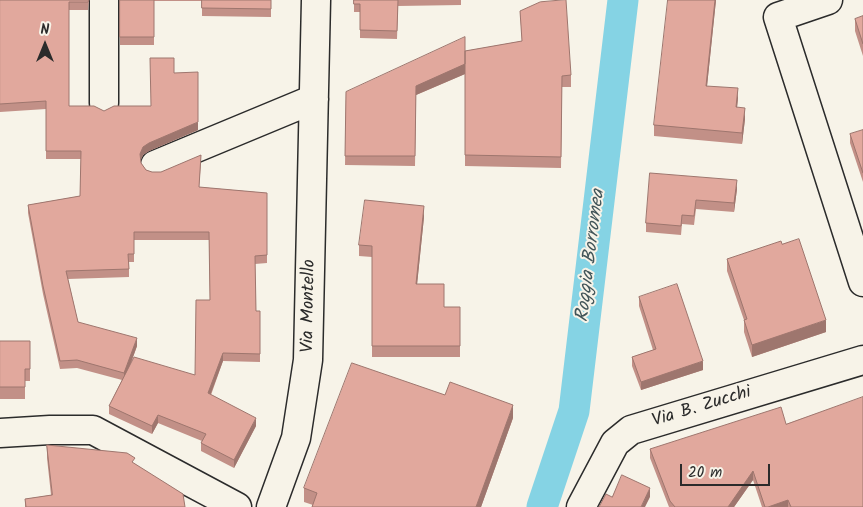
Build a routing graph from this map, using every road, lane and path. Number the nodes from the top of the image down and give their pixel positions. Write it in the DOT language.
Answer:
graph roads {
  1 [pos="104,0"];
  2 [pos="316,0"];
  3 [pos="828,0"];
  4 [pos="314,99"];
  5 [pos="104,104"];
  6 [pos="155,165"];
  7 [pos="863,282"];
  8 [pos="863,360"];
  9 [pos="0,433"];
  10 [pos="237,507"];
  11 [pos="271,507"];
  12 [pos="581,507"];
  1 -- 5 [label="street"];
  2 -- 4 [label="street, Via Montello"];
  3 -- 7 [label="street"];
  4 -- 6 [label="street"];
  4 -- 11 [label="street, Via Montello"];
  8 -- 12 [label="street, Via B. Zucchi"];
  9 -- 10 [label="street"];
}
